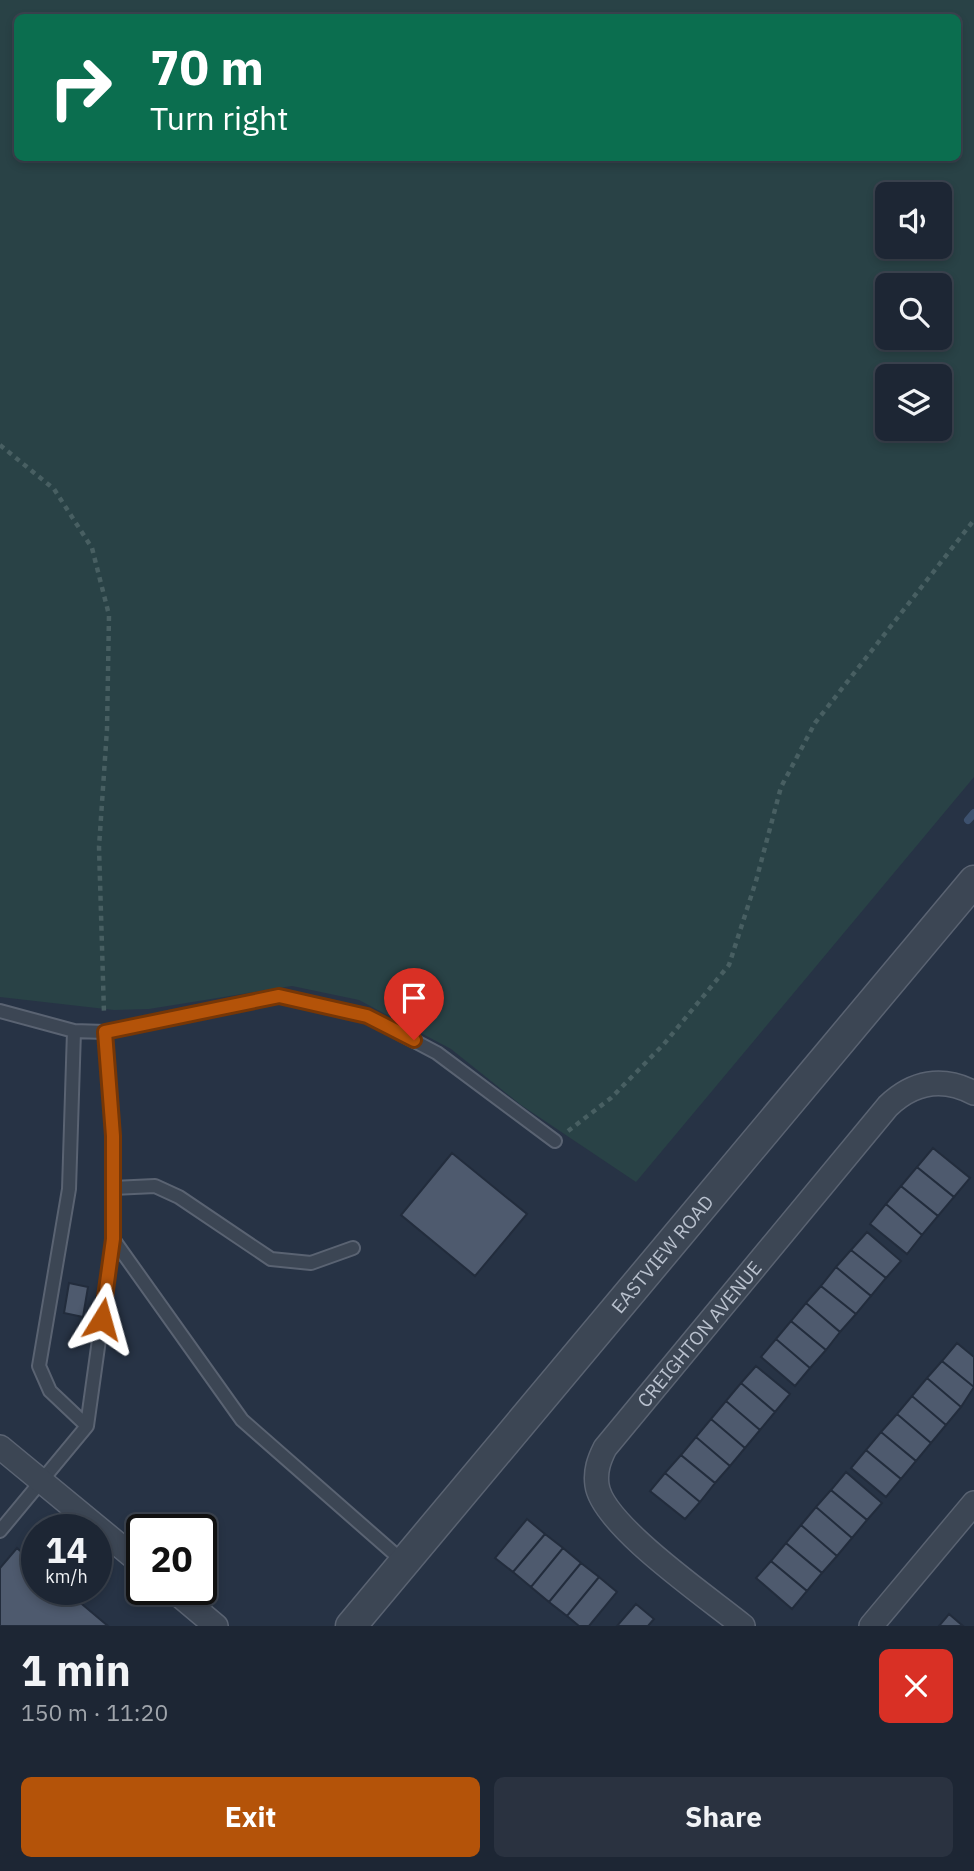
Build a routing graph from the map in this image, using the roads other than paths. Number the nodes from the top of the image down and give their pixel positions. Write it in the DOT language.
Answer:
graph roads {
  1 [pos="974,881"];
  2 [pos="0,1011"];
  3 [pos="75,1031"];
  4 [pos="105,1032"];
  5 [pos="974,1093"];
  6 [pos="555,1141"];
  7 [pos="113,1188"];
  8 [pos="113,1239"];
  9 [pos="352,1248"];
  10 [pos="87,1426"];
  11 [pos="0,1447"];
  12 [pos="41,1481"];
  13 [pos="974,1503"];
  14 [pos="0,1531"];
  15 [pos="126,1551"];
  16 [pos="405,1564"];
  17 [pos="191,1605"];
  18 [pos="216,1626"];
  19 [pos="351,1626"];
  20 [pos="743,1626"];
  21 [pos="871,1626"];
  1 -- 16 [label="street, EASTVIEW ROAD"];
  2 -- 3 [label="lane"];
  3 -- 4 [label="lane"];
  3 -- 10 [label="lane"];
  4 -- 6 [label="lane"];
  4 -- 7 [label="lane"];
  5 -- 20 [label="street, CREIGHTON AVENUE"];
  7 -- 8 [label="lane"];
  7 -- 9 [label="lane"];
  8 -- 10 [label="lane"];
  8 -- 16 [label="lane"];
  10 -- 12 [label="lane"];
  11 -- 12 [label="street"];
  12 -- 14 [label="lane"];
  12 -- 15 [label="street"];
  13 -- 21 [label="street"];
  16 -- 19 [label="street, EASTVIEW ROAD"];
  17 -- 18 [label="street"];
}
